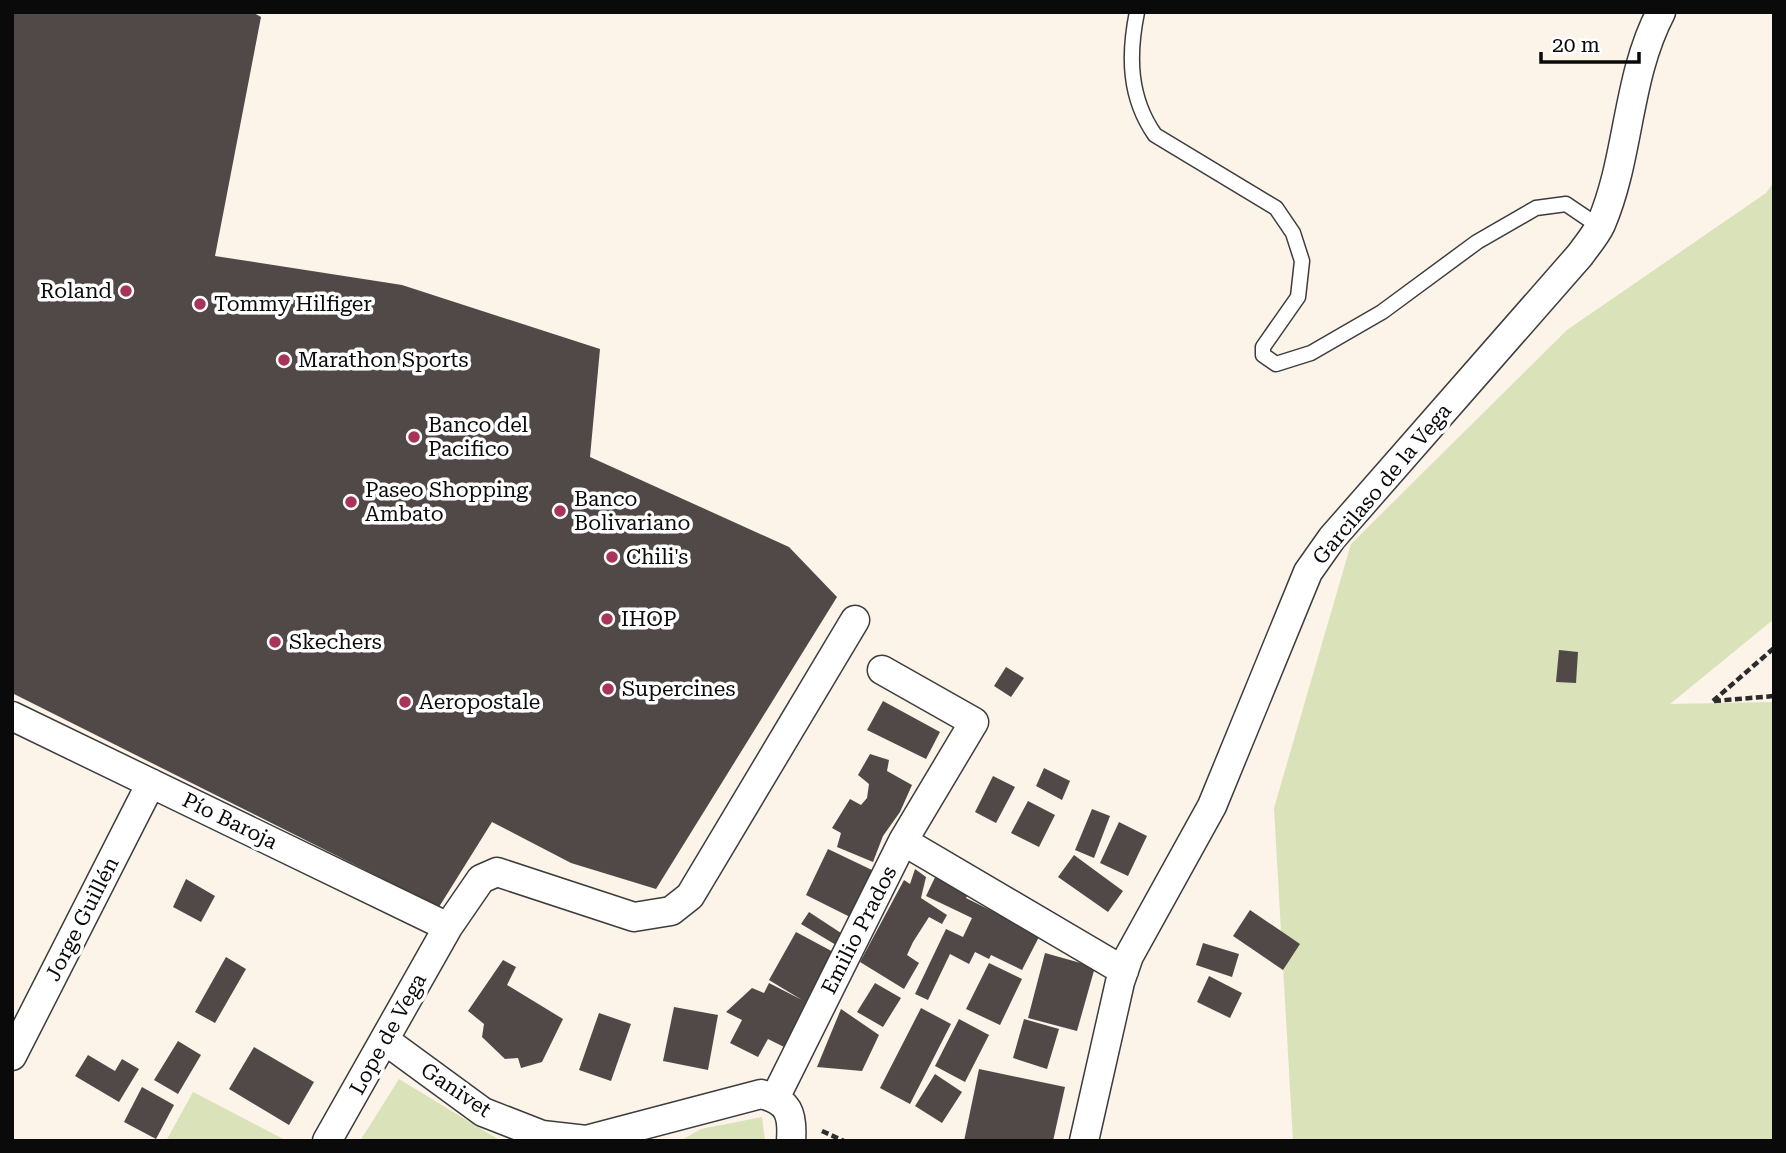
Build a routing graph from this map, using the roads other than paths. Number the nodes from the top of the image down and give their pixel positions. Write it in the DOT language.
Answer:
graph roads {
  1 [pos="1137,12"];
  2 [pos="1661,12"];
  3 [pos="1600,227"];
  4 [pos="855,620"];
  5 [pos="882,670"];
  6 [pos="12,716"];
  7 [pos="151,783"];
  8 [pos="903,842"];
  9 [pos="448,927"];
  10 [pos="1124,971"];
  11 [pos="386,1041"];
  12 [pos="12,1056"];
  13 [pos="775,1098"];
  14 [pos="327,1141"];
  15 [pos="791,1141"];
  16 [pos="1084,1141"];
  1 -- 3 [label="lane"];
  2 -- 3 [label="street, Garcilaso de la Vega"];
  3 -- 10 [label="street, Garcilaso de la Vega"];
  4 -- 9 [label="street, Lope de Vega"];
  5 -- 8 [label="street, Emilio Prados"];
  6 -- 7 [label="street, Pío Baroja"];
  7 -- 9 [label="street, Pío Baroja"];
  7 -- 12 [label="street, Jorge Guillén"];
  8 -- 10 [label="street"];
  8 -- 13 [label="street, Emilio Prados"];
  9 -- 11 [label="street, Lope de Vega"];
  10 -- 16 [label="street, Garcilaso de la Vega"];
  11 -- 13 [label="street, Ganivet"];
  11 -- 14 [label="street, Lope de Vega"];
  13 -- 15 [label="street"];
}
